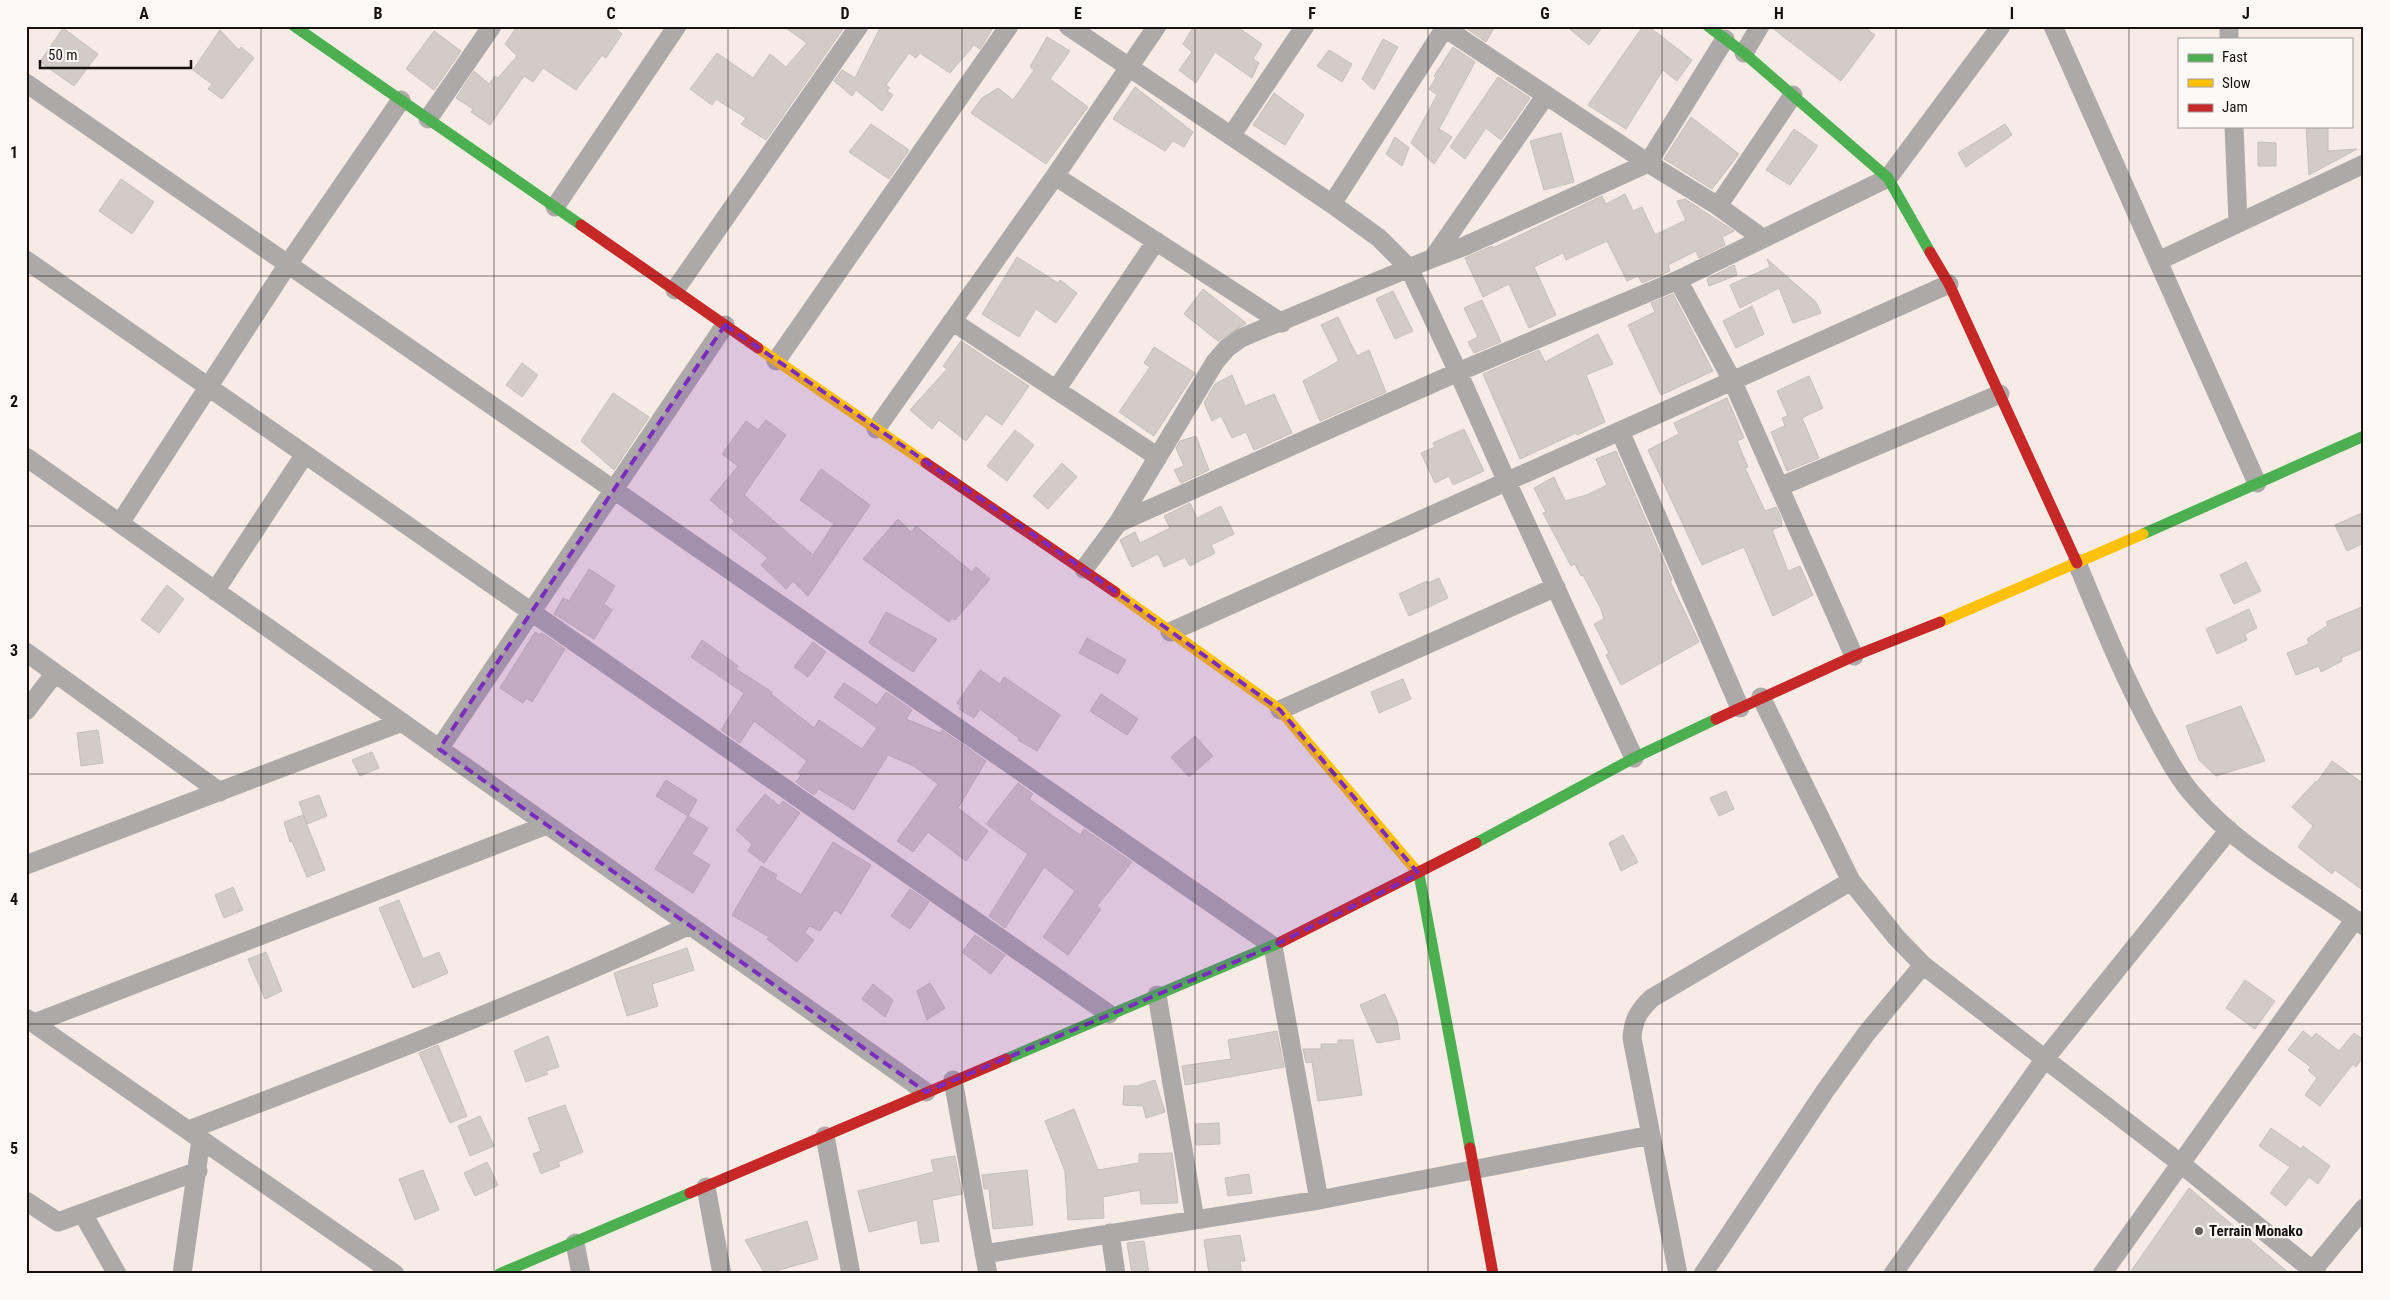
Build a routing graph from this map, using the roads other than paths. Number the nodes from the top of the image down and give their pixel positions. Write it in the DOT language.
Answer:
graph roads {
  1 [pos="294,26"];
  2 [pos="492,26"];
  3 [pos="677,26"];
  4 [pos="859,26"];
  5 [pos="1009,26"];
  6 [pos="1068,26"];
  7 [pos="1157,26"];
  8 [pos="1305,26"];
  9 [pos="1708,26"];
  10 [pos="1760,26"];
  11 [pos="2001,26"];
  12 [pos="2052,26"];
  13 [pos="1444,27"];
  14 [pos="1725,39"];
  15 [pos="1744,53"];
  16 [pos="1129,68"];
  17 [pos="26,83"];
  18 [pos="1546,95"];
  19 [pos="1792,95"];
  20 [pos="400,100"];
  21 [pos="428,119"];
  22 [pos="2234,128"];
  23 [pos="1231,136"];
  24 [pos="1648,163"];
  25 [pos="2364,164"];
  26 [pos="1055,176"];
  27 [pos="1888,178"];
  28 [pos="1332,204"];
  29 [pos="1718,206"];
  30 [pos="555,207"];
  31 [pos="2238,222"];
  32 [pos="1762,238"];
  33 [pos="1156,241"];
  34 [pos="1433,258"];
  35 [pos="26,260"];
  36 [pos="2158,261"];
  37 [pos="288,264"];
  38 [pos="1409,268"];
  39 [pos="1678,280"];
  40 [pos="1949,284"];
  41 [pos="676,290"];
  42 [pos="952,321"];
  43 [pos="1282,323"];
  44 [pos="725,325"];
  45 [pos="776,361"];
  46 [pos="1458,372"];
  47 [pos="1732,380"];
  48 [pos="209,387"];
  49 [pos="1056,390"];
  50 [pos="2000,394"];
  51 [pos="876,429"];
  52 [pos="1620,431"];
  53 [pos="2364,436"];
  54 [pos="305,454"];
  55 [pos="26,457"];
  56 [pos="1158,457"];
  57 [pos="1506,482"];
  58 [pos="2257,483"];
  59 [pos="1779,487"];
  60 [pos="614,490"];
  61 [pos="120,523"];
  62 [pos="1118,523"];
  63 [pos="2077,563"];
  64 [pos="1084,569"];
  65 [pos="1556,588"];
  66 [pos="215,591"];
  67 [pos="532,612"];
  68 [pos="1170,632"];
  69 [pos="26,652"];
  70 [pos="1854,656"];
  71 [pos="55,673"];
  72 [pos="1761,697"];
  73 [pos="1740,708"];
  74 [pos="1280,710"];
  75 [pos="26,711"];
  76 [pos="402,722"];
  77 [pos="439,749"];
  78 [pos="1634,758"];
  79 [pos="220,792"];
  80 [pos="547,825"];
  81 [pos="2229,830"];
  82 [pos="26,865"];
  83 [pos="1420,874"];
  84 [pos="1851,881"];
  85 [pos="2359,923"];
  86 [pos="690,925"];
  87 [pos="1273,946"];
  88 [pos="1923,965"];
  89 [pos="1157,995"];
  90 [pos="1109,1014"];
  91 [pos="30,1020"];
  92 [pos="2044,1060"];
  93 [pos="953,1080"];
  94 [pos="926,1092"];
  95 [pos="195,1135"];
  96 [pos="1651,1135"];
  97 [pos="825,1136"];
  98 [pos="2180,1163"];
  99 [pos="198,1171"];
  100 [pos="1474,1171"];
  101 [pos="706,1187"];
  102 [pos="1320,1200"];
  103 [pos="26,1201"];
  104 [pos="2364,1208"];
  105 [pos="83,1214"];
  106 [pos="1195,1220"];
  107 [pos="1110,1233"];
  108 [pos="575,1242"];
  109 [pos="984,1254"];
  110 [pos="2315,1272"];
  111 [pos="117,1274"];
  112 [pos="182,1274"];
  113 [pos="395,1274"];
  114 [pos="499,1274"];
  115 [pos="581,1274"];
  116 [pos="722,1274"];
  117 [pos="851,1274"];
  118 [pos="988,1274"];
  119 [pos="1116,1274"];
  120 [pos="1493,1274"];
  121 [pos="1678,1274"];
  122 [pos="1703,1274"];
  123 [pos="1894,1274"];
  124 [pos="2102,1274"];
  1 -- 20 [label="street"];
  2 -- 21 [label="street"];
  3 -- 30 [label="street"];
  4 -- 41 [label="street"];
  5 -- 45 [label="street"];
  6 -- 16 [label="street"];
  7 -- 16 [label="street"];
  8 -- 23 [label="street"];
  9 -- 14 [label="street"];
  10 -- 15 [label="street"];
  11 -- 27 [label="street"];
  12 -- 36 [label="street"];
  13 -- 18 [label="street"];
  13 -- 28 [label="street"];
  14 -- 15 [label="street"];
  14 -- 24 [label="street"];
  15 -- 19 [label="street"];
  16 -- 23 [label="street"];
  16 -- 26 [label="street"];
  17 -- 37 [label="street"];
  18 -- 24 [label="street"];
  18 -- 34 [label="street"];
  19 -- 27 [label="street"];
  19 -- 29 [label="street"];
  20 -- 21 [label="street"];
  20 -- 37 [label="street"];
  21 -- 30 [label="street"];
  22 -- 31 [label="street"];
  23 -- 28 [label="street"];
  24 -- 29 [label="street"];
  24 -- 34 [label="street"];
  25 -- 31 [label="street"];
  26 -- 33 [label="street"];
  26 -- 42 [label="street"];
  27 -- 32 [label="street"];
  27 -- 40 [label="street"];
  28 -- 38 [label="street"];
  29 -- 32 [label="street"];
  30 -- 41 [label="street"];
  31 -- 36 [label="street"];
  32 -- 39 [label="street"];
  33 -- 43 [label="street"];
  33 -- 49 [label="street"];
  34 -- 38 [label="street"];
  35 -- 48 [label="street"];
  36 -- 58 [label="street"];
  37 -- 48 [label="street"];
  37 -- 60 [label="street"];
  38 -- 43 [label="street"];
  38 -- 46 [label="street"];
  39 -- 46 [label="street"];
  39 -- 47 [label="street"];
  40 -- 47 [label="street"];
  40 -- 50 [label="street"];
  41 -- 44 [label="street"];
  42 -- 49 [label="street"];
  42 -- 51 [label="street"];
  43 -- 56 [label="street"];
  44 -- 45 [label="street"];
  44 -- 60 [label="street"];
  45 -- 51 [label="street"];
  46 -- 57 [label="street"];
  46 -- 62 [label="street"];
  47 -- 52 [label="street"];
  47 -- 59 [label="street"];
  48 -- 54 [label="street"];
  48 -- 61 [label="street"];
  49 -- 56 [label="street"];
  50 -- 59 [label="street"];
  50 -- 63 [label="street"];
  51 -- 64 [label="street"];
  52 -- 57 [label="street"];
  52 -- 73 [label="street"];
  53 -- 58 [label="street"];
  54 -- 66 [label="street"];
  54 -- 67 [label="street"];
  55 -- 61 [label="street"];
  56 -- 62 [label="street"];
  57 -- 65 [label="street"];
  57 -- 68 [label="street"];
  58 -- 63 [label="street"];
  59 -- 70 [label="street"];
  60 -- 67 [label="street"];
  60 -- 87 [label="street"];
  61 -- 66 [label="street"];
  62 -- 64 [label="street"];
  63 -- 70 [label="street"];
  63 -- 81 [label="street"];
  64 -- 68 [label="street"];
  65 -- 74 [label="street"];
  65 -- 78 [label="street"];
  66 -- 76 [label="street"];
  67 -- 77 [label="street"];
  67 -- 90 [label="street"];
  68 -- 74 [label="street"];
  69 -- 71 [label="street"];
  70 -- 72 [label="street"];
  71 -- 75 [label="street"];
  71 -- 79 [label="street"];
  72 -- 73 [label="street"];
  72 -- 84 [label="street"];
  73 -- 78 [label="street"];
  74 -- 83 [label="street"];
  76 -- 77 [label="street"];
  76 -- 79 [label="street"];
  77 -- 80 [label="street"];
  78 -- 83 [label="street"];
  79 -- 82 [label="street"];
  80 -- 86 [label="street"];
  80 -- 91 [label="street"];
  81 -- 85 [label="street"];
  81 -- 92 [label="street"];
  83 -- 87 [label="street"];
  83 -- 100 [label="street"];
  84 -- 88 [label="street"];
  84 -- 96 [label="street"];
  85 -- 98 [label="street"];
  86 -- 94 [label="street"];
  86 -- 95 [label="street"];
  87 -- 89 [label="street"];
  87 -- 102 [label="street"];
  88 -- 92 [label="street"];
  88 -- 122 [label="street"];
  89 -- 90 [label="street"];
  89 -- 106 [label="street"];
  90 -- 93 [label="street"];
  91 -- 95 [label="street"];
  92 -- 98 [label="street"];
  92 -- 123 [label="street"];
  93 -- 94 [label="street"];
  93 -- 109 [label="street"];
  94 -- 97 [label="street"];
  95 -- 99 [label="street"];
  95 -- 113 [label="street"];
  96 -- 100 [label="street"];
  96 -- 121 [label="street"];
  97 -- 101 [label="street"];
  97 -- 117 [label="street"];
  98 -- 110 [label="street"];
  98 -- 124 [label="street"];
  99 -- 105 [label="street"];
  99 -- 112 [label="street"];
  100 -- 102 [label="street"];
  100 -- 120 [label="street"];
  101 -- 108 [label="street"];
  101 -- 116 [label="street"];
  102 -- 106 [label="street"];
  103 -- 105 [label="street"];
  104 -- 110 [label="street"];
  105 -- 111 [label="street"];
  106 -- 107 [label="street"];
  107 -- 109 [label="street"];
  107 -- 119 [label="street"];
  108 -- 114 [label="street"];
  108 -- 115 [label="street"];
  109 -- 118 [label="street"];
}
